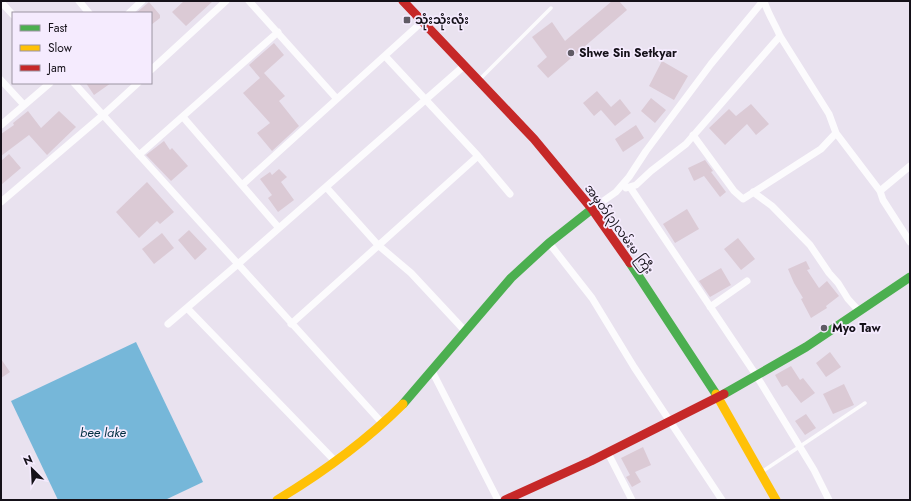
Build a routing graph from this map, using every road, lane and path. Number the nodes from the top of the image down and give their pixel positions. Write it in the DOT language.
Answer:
graph roads {
  1 [pos="79,1"];
  2 [pos="142,1"];
  3 [pos="226,1"];
  4 [pos="250,1"];
  5 [pos="403,1"];
  6 [pos="764,1"];
  7 [pos="1,2"];
  8 [pos="551,8"];
  9 [pos="88,12"];
  10 [pos="130,12"];
  11 [pos="12,15"];
  12 [pos="423,21"];
  13 [pos="278,32"];
  14 [pos="780,36"];
  15 [pos="385,56"];
  16 [pos="465,65"];
  17 [pos="152,69"];
  18 [pos="1,80"];
  19 [pos="479,80"];
  20 [pos="49,84"];
  21 [pos="75,84"];
  22 [pos="137,84"];
  23 [pos="337,99"];
  24 [pos="425,100"];
  25 [pos="24,105"];
  26 [pos="103,115"];
  27 [pos="183,117"];
  28 [pos="1,125"];
  29 [pos="836,133"];
  30 [pos="693,135"];
  31 [pos="139,155"];
  32 [pos="478,156"];
  33 [pos="910,166"];
  34 [pos="242,184"];
  35 [pos="326,187"];
  36 [pos="630,187"];
  37 [pos="880,191"];
  38 [pos="616,192"];
  39 [pos="754,192"];
  40 [pos="510,194"];
  41 [pos="1,202"];
  42 [pos="592,209"];
  43 [pos="279,228"];
  44 [pos="910,242"];
  45 [pos="549,243"];
  46 [pos="378,245"];
  47 [pos="238,264"];
  48 [pos="910,277"];
  49 [pos="747,281"];
  50 [pos="710,306"];
  51 [pos="187,308"];
  52 [pos="859,311"];
  53 [pos="168,324"];
  54 [pos="292,324"];
  55 [pos="466,332"];
  56 [pos="432,371"];
  57 [pos="756,375"];
  58 [pos="718,398"];
  59 [pos="865,403"];
  60 [pos="671,422"];
  61 [pos="383,424"];
  62 [pos="800,447"];
  63 [pos="608,453"];
  64 [pos="335,461"];
  65 [pos="760,472"];
  66 [pos="277,500"];
  67 [pos="498,500"];
  68 [pos="505,500"];
  69 [pos="632,500"];
  70 [pos="722,500"];
  71 [pos="776,500"];
  72 [pos="829,500"];
  1 -- 9 [label="street"];
  2 -- 10 [label="street"];
  3 -- 17 [label="street"];
  4 -- 13 [label="street"];
  5 -- 12 [label="street, အမှတ်(၃)လမ်းမ ကြီး"];
  6 -- 14 [label="street"];
  6 -- 38 [label="street"];
  7 -- 11 [label="street"];
  8 -- 19 [label="lane"];
  12 -- 15 [label="street"];
  12 -- 16 [label="street, အမှတ်(၃)လမ်းမ ကြီး"];
  13 -- 23 [label="street"];
  13 -- 27 [label="street"];
  14 -- 29 [label="street"];
  14 -- 30 [label="street"];
  15 -- 23 [label="street"];
  15 -- 24 [label="street"];
  16 -- 19 [label="street, အမှတ်(၃)လမ်းမ ကြီး"];
  16 -- 24 [label="street"];
  18 -- 25 [label="street"];
  19 -- 42 [label="street, အမှတ်(၃)လမ်းမ ကြီး"];
  20 -- 25 [label="street"];
  21 -- 26 [label="street"];
  22 -- 26 [label="street"];
  23 -- 34 [label="street"];
  24 -- 32 [label="street"];
  24 -- 35 [label="street"];
  25 -- 28 [label="street"];
  26 -- 31 [label="street"];
  26 -- 41 [label="street"];
  27 -- 31 [label="street"];
  27 -- 34 [label="street"];
  29 -- 37 [label="street"];
  29 -- 39 [label="street"];
  30 -- 36 [label="street"];
  30 -- 39 [label="street"];
  31 -- 47 [label="street"];
  32 -- 40 [label="street"];
  32 -- 46 [label="street"];
  33 -- 37 [label="street"];
  34 -- 43 [label="street"];
  35 -- 43 [label="street"];
  35 -- 46 [label="street"];
  36 -- 38 [label="street"];
  36 -- 50 [label="street"];
  37 -- 44 [label="street"];
  38 -- 42 [label="street"];
  39 -- 52 [label="street"];
  42 -- 45 [label="street"];
  42 -- 58 [label="street, အမှတ်(၃)လမ်းမ ကြီး"];
  43 -- 47 [label="street"];
  45 -- 55 [label="street"];
  45 -- 60 [label="street"];
  46 -- 54 [label="street"];
  46 -- 55 [label="street"];
  47 -- 51 [label="street"];
  47 -- 54 [label="street"];
  48 -- 52 [label="street"];
  49 -- 50 [label="street"];
  50 -- 57 [label="street"];
  51 -- 53 [label="street"];
  51 -- 64 [label="street"];
  52 -- 57 [label="street"];
  54 -- 61 [label="street"];
  55 -- 56 [label="street"];
  56 -- 61 [label="street"];
  56 -- 67 [label="street"];
  57 -- 58 [label="street"];
  57 -- 62 [label="street"];
  58 -- 60 [label="street"];
  58 -- 65 [label="street, အမှတ်(၃)လမ်းမ ကြီး"];
  59 -- 62 [label="lane"];
  60 -- 63 [label="street"];
  60 -- 70 [label="street"];
  61 -- 64 [label="street"];
  62 -- 65 [label="lane"];
  62 -- 72 [label="street"];
  63 -- 68 [label="street"];
  63 -- 69 [label="street"];
  64 -- 66 [label="street"];
  65 -- 71 [label="street, အမှတ်(၃)လမ်းမ ကြီး"];
}
